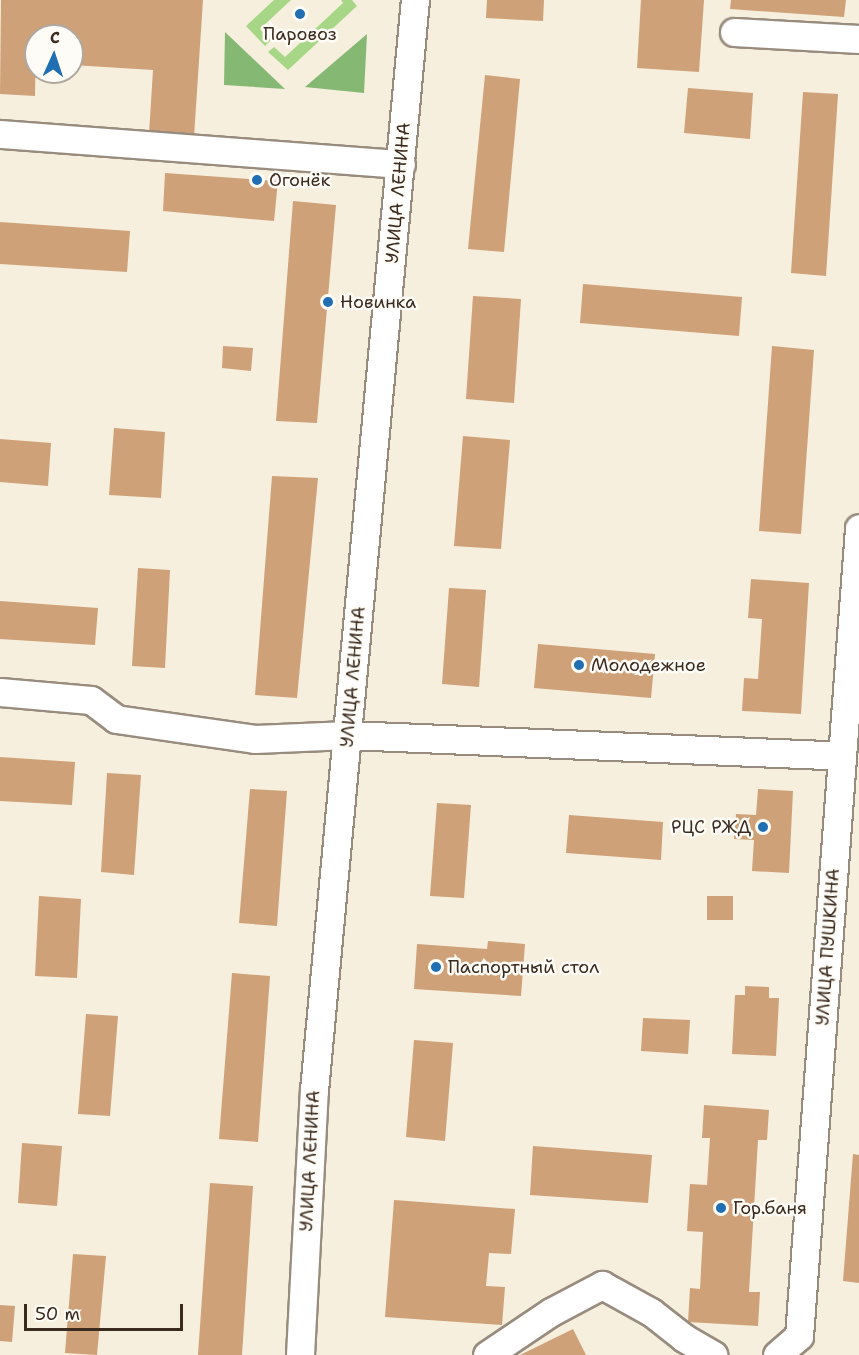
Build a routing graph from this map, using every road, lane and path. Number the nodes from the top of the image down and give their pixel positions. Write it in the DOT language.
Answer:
graph roads {
  1 [pos="414,0"];
  2 [pos="734,32"];
  3 [pos="859,39"];
  4 [pos="0,134"];
  5 [pos="401,164"];
  6 [pos="859,528"];
  7 [pos="0,692"];
  8 [pos="348,735"];
  9 [pos="842,756"];
  10 [pos="300,1355"];
  11 [pos="487,1355"];
  12 [pos="714,1355"];
  13 [pos="777,1355"];
  1 -- 5 [label="street, УЛИЦА ЛЕНИНА"];
  2 -- 3 [label="street"];
  4 -- 5 [label="street"];
  5 -- 8 [label="street, УЛИЦА ЛЕНИНА"];
  6 -- 9 [label="street, УЛИЦА ПУШКИНА"];
  7 -- 8 [label="street"];
  8 -- 9 [label="street"];
  8 -- 10 [label="street, УЛИЦА ЛЕНИНА"];
  9 -- 13 [label="street, УЛИЦА ПУШКИНА"];
  11 -- 12 [label="street"];
}
